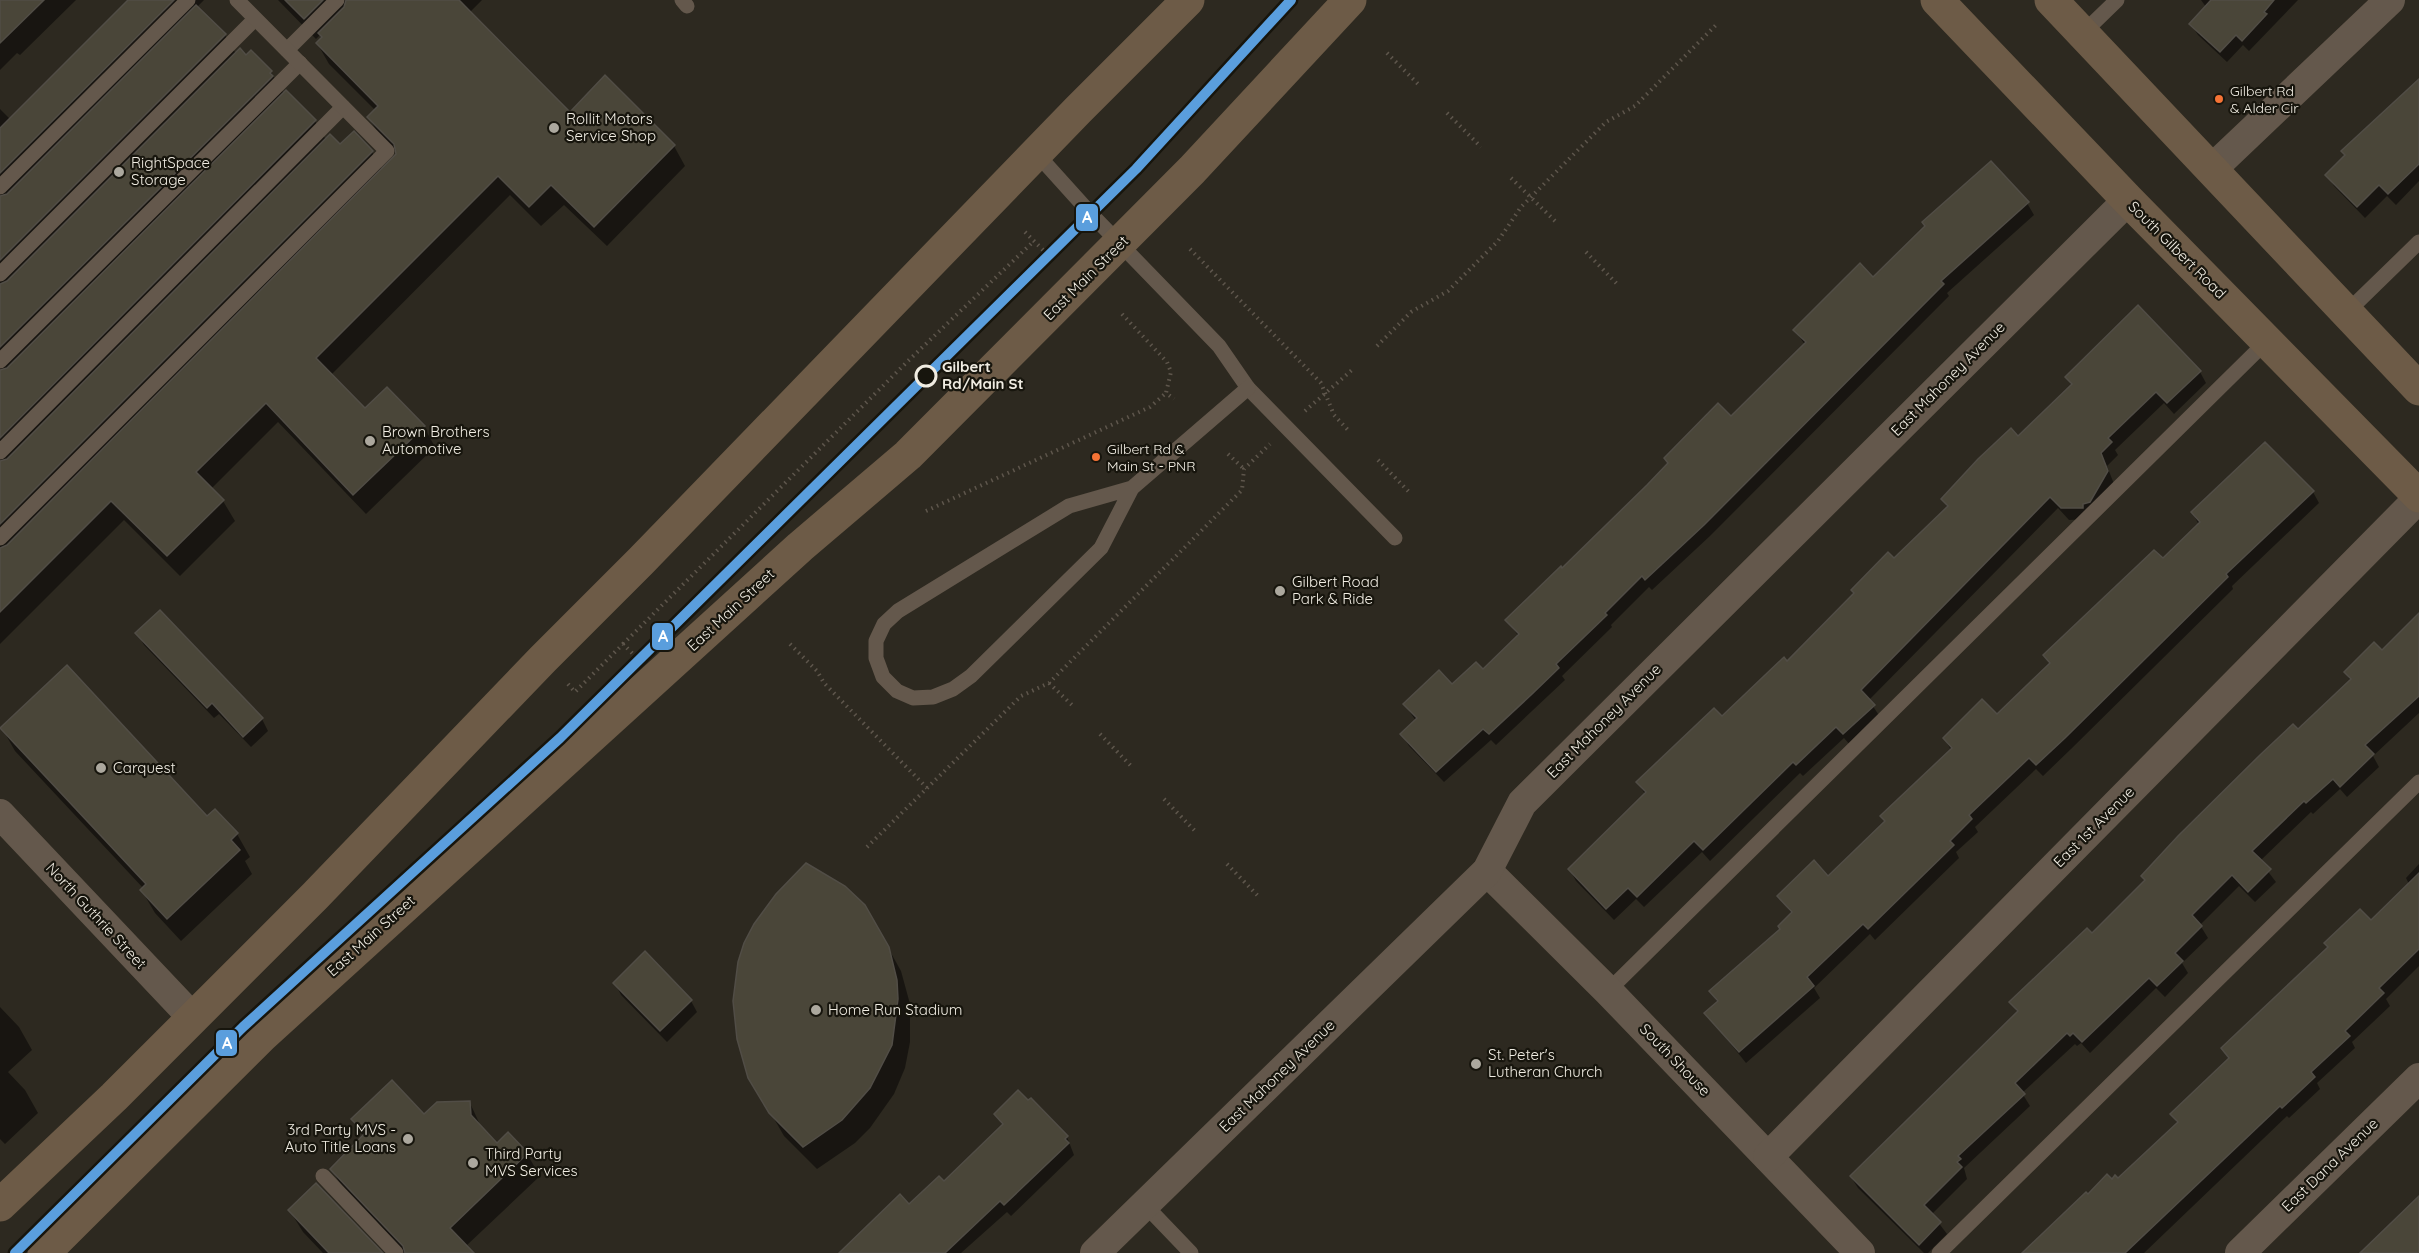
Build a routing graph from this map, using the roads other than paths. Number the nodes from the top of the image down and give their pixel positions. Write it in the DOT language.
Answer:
graph roads {
  1 [pos="188,0"];
  2 [pos="237,0"];
  3 [pos="337,0"];
  4 [pos="1188,0"];
  5 [pos="1350,0"];
  6 [pos="1937,0"];
  7 [pos="2051,0"];
  8 [pos="2117,0"];
  9 [pos="2390,0"];
  10 [pos="255,19"];
  11 [pos="2083,33"];
  12 [pos="287,50"];
  13 [pos="300,63"];
  14 [pos="344,106"];
  15 [pos="1036,153"];
  16 [pos="2212,169"];
  17 [pos="0,187"];
  18 [pos="2128,200"];
  19 [pos="2419,242"];
  20 [pos="1120,244"];
  21 [pos="0,274"];
  22 [pos="2346,313"];
  23 [pos="2267,341"];
  24 [pos="0,361"];
  25 [pos="1248,388"];
  26 [pos="2419,389"];
  27 [pos="0,452"];
  28 [pos="1132,488"];
  29 [pos="2419,497"];
  30 [pos="0,538"];
  31 [pos="1395,538"];
  32 [pos="2419,782"];
  33 [pos="0,814"];
  34 [pos="1487,871"];
  35 [pos="1608,991"];
  36 [pos="193,1018"];
  37 [pos="2419,1078"];
  38 [pos="1768,1157"];
  39 [pos="323,1176"];
  40 [pos="0,1205"];
  41 [pos="1145,1205"];
  42 [pos="44,1253"];
  43 [pos="396,1253"];
  44 [pos="1095,1253"];
  45 [pos="1191,1253"];
  46 [pos="1860,1253"];
  47 [pos="1939,1253"];
  48 [pos="2240,1253"];
  1 -- 17 [label="lane"];
  2 -- 10 [label="lane"];
  3 -- 12 [label="lane"];
  4 -- 15 [label="main road"];
  5 -- 20 [label="main road, East Main Street"];
  6 -- 18 [label="main road, South Gilbert Road"];
  7 -- 11 [label="main road"];
  8 -- 11 [label="lane"];
  9 -- 16 [label="street"];
  10 -- 12 [label="lane"];
  10 -- 21 [label="lane"];
  11 -- 16 [label="main road"];
  12 -- 13 [label="lane"];
  13 -- 14 [label="lane"];
  13 -- 24 [label="lane"];
  14 -- 27 [label="lane"];
  14 -- 30 [label="lane"];
  15 -- 20 [label="lane"];
  15 -- 36 [label="main road"];
  16 -- 22 [label="main road"];
  18 -- 23 [label="main road, South Gilbert Road"];
  18 -- 34 [label="street, East Mahoney Avenue"];
  19 -- 22 [label="lane"];
  20 -- 25 [label="lane"];
  20 -- 42 [label="main road, East Main Street"];
  22 -- 26 [label="main road"];
  23 -- 29 [label="main road, South Gilbert Road"];
  23 -- 35 [label="lane"];
  25 -- 28 [label="lane"];
  25 -- 31 [label="lane"];
  28 -- 28 [label="lane"];
  29 -- 38 [label="street, East 1st Avenue"];
  32 -- 47 [label="lane"];
  33 -- 36 [label="street, North Guthrie Street"];
  34 -- 35 [label="street, South Shouse"];
  34 -- 41 [label="street, East Mahoney Avenue"];
  35 -- 38 [label="street, South Shouse"];
  36 -- 40 [label="main road"];
  37 -- 48 [label="street, East Dana Avenue"];
  38 -- 46 [label="street, South Shouse"];
  39 -- 43 [label="lane"];
  41 -- 44 [label="street, East Mahoney Avenue"];
  41 -- 45 [label="lane"];
}
